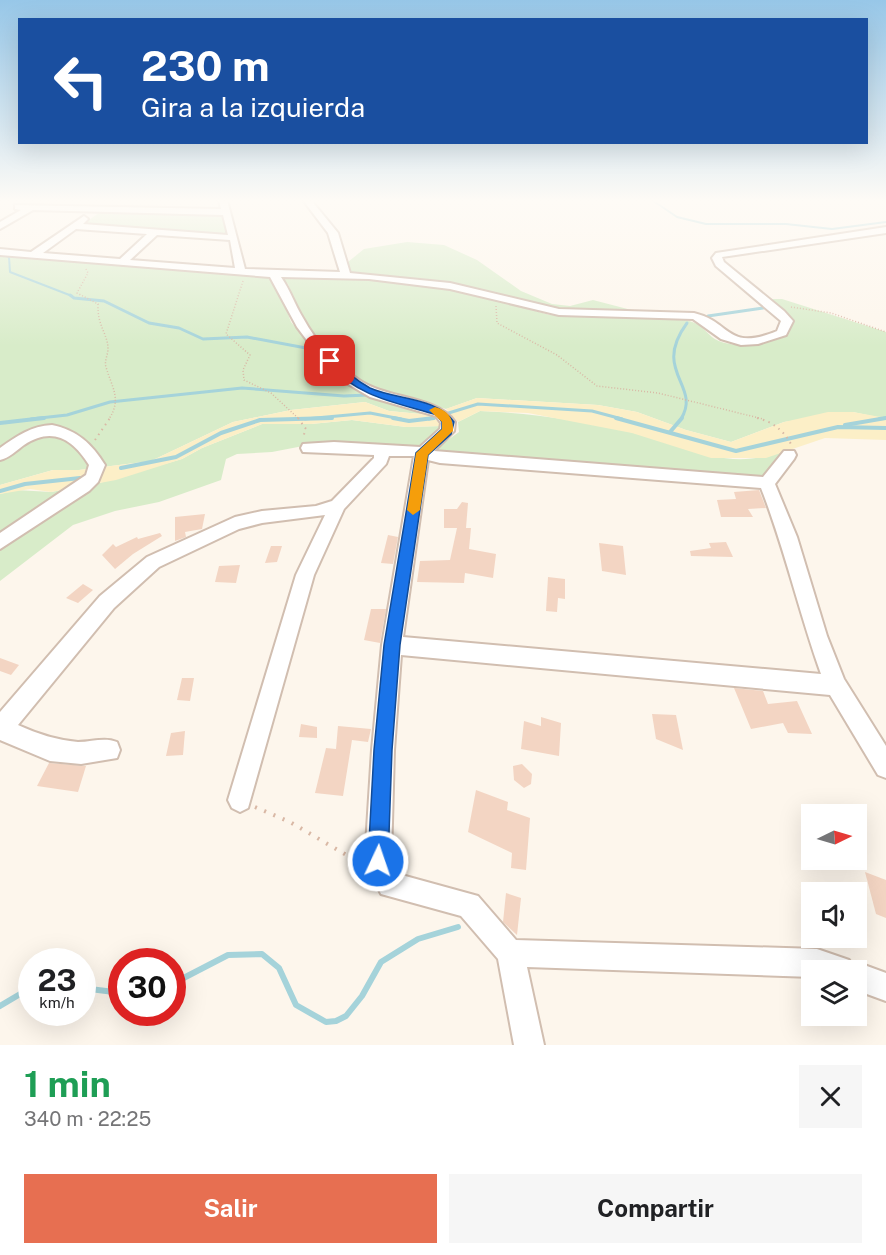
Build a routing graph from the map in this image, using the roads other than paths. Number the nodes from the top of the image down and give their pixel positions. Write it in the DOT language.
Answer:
graph roads {
  1 [pos="42,249"];
  2 [pos="136,249"];
  3 [pos="236,249"];
  4 [pos="336,249"];
  5 [pos="761,249"];
  6 [pos="0,252"];
  7 [pos="33,255"];
  8 [pos="123,261"];
  9 [pos="240,270"];
  10 [pos="273,274"];
  11 [pos="346,275"];
  12 [pos="308,448"];
  13 [pos="382,451"];
  14 [pos="422,453"];
  15 [pos="789,454"];
  16 [pos="0,455"];
  17 [pos="767,483"];
  18 [pos="338,506"];
  19 [pos="0,542"];
  20 [pos="392,645"];
  21 [pos="836,685"];
  22 [pos="0,728"];
  23 [pos="109,750"];
  24 [pos="886,767"];
  25 [pos="240,800"];
  26 [pos="510,953"];
  27 [pos="801,962"];
  28 [pos="867,980"];
  29 [pos="886,987"];
  30 [pos="529,1045"];
  1 -- 7 [label="street"];
  2 -- 8 [label="street"];
  3 -- 9 [label="street"];
  4 -- 11 [label="street"];
  5 -- 11 [label="street"];
  6 -- 7 [label="street"];
  7 -- 8 [label="street"];
  8 -- 9 [label="street"];
  9 -- 10 [label="street"];
  10 -- 11 [label="street"];
  10 -- 14 [label="street"];
  12 -- 13 [label="street"];
  13 -- 14 [label="street"];
  13 -- 18 [label="street"];
  14 -- 17 [label="street"];
  14 -- 20 [label="street"];
  15 -- 17 [label="street"];
  16 -- 19 [label="street"];
  17 -- 21 [label="street"];
  18 -- 22 [label="street"];
  18 -- 25 [label="street"];
  20 -- 21 [label="street"];
  20 -- 26 [label="street"];
  21 -- 24 [label="street"];
  22 -- 23 [label="street"];
  26 -- 27 [label="street"];
  26 -- 30 [label="street"];
  28 -- 29 [label="street"];
}
